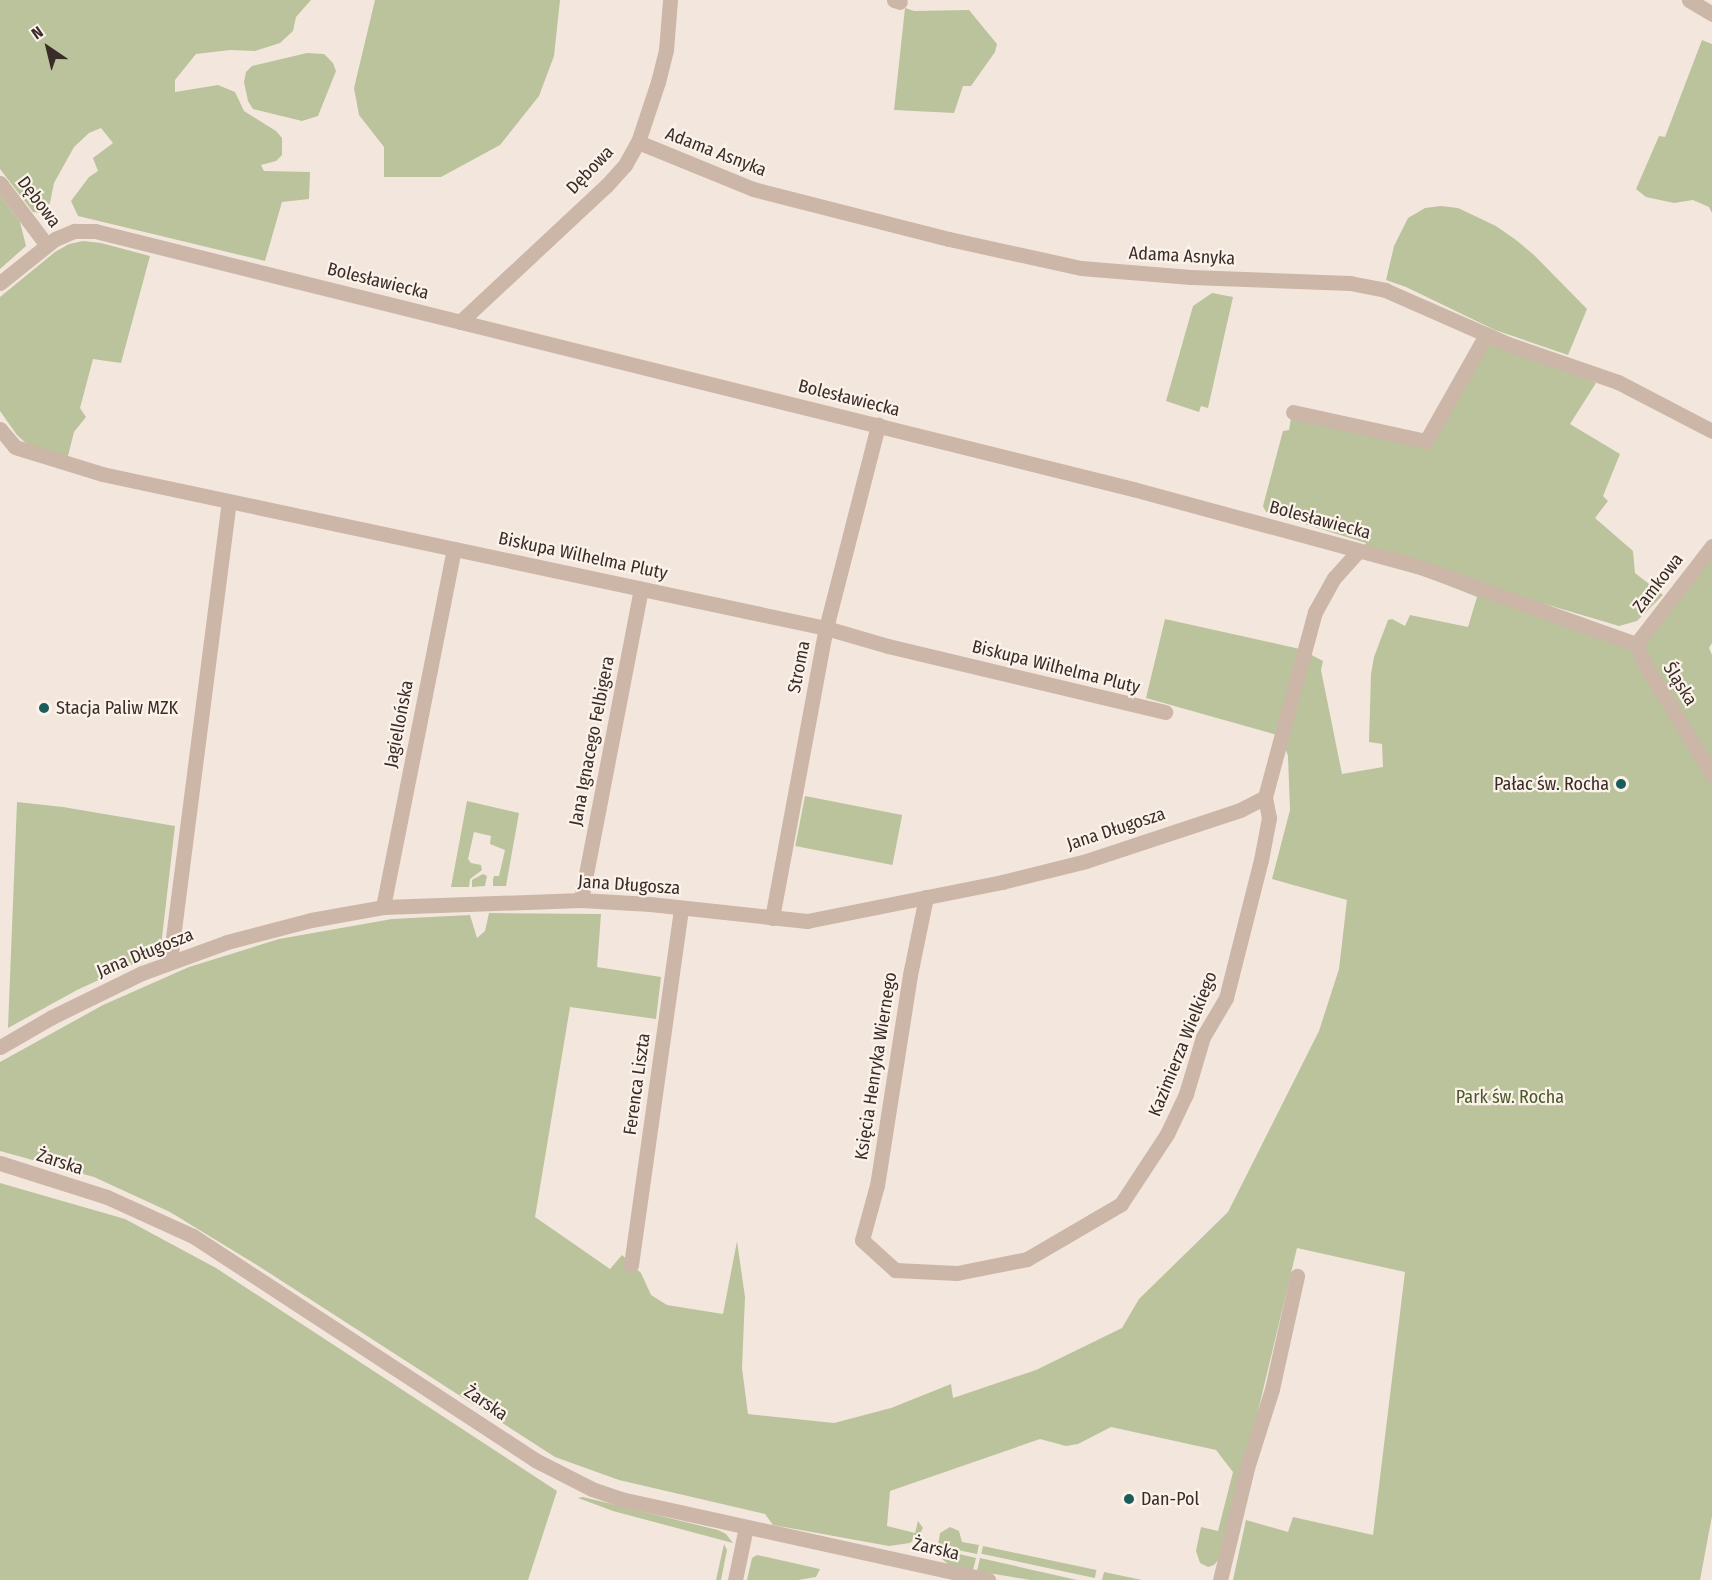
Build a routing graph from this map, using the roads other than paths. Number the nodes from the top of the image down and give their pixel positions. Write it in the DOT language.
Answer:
graph roads {
  1 [pos="670,0"];
  2 [pos="1689,0"];
  3 [pos="1712,14"];
  4 [pos="638,142"];
  5 [pos="0,183"];
  6 [pos="46,244"];
  7 [pos="0,283"];
  8 [pos="460,322"];
  9 [pos="1486,335"];
  10 [pos="1293,412"];
  11 [pos="878,425"];
  12 [pos="0,429"];
  13 [pos="1712,431"];
  14 [pos="229,502"];
  15 [pos="1712,546"];
  16 [pos="454,549"];
  17 [pos="1358,550"];
  18 [pos="641,589"];
  19 [pos="826,628"];
  20 [pos="1636,644"];
  21 [pos="1165,712"];
  22 [pos="1712,774"];
  23 [pos="1265,797"];
  24 [pos="926,897"];
  25 [pos="581,900"];
  26 [pos="383,907"];
  27 [pos="681,908"];
  28 [pos="772,918"];
  29 [pos="170,961"];
  30 [pos="0,1047"];
  31 [pos="0,1162"];
  32 [pos="862,1240"];
  33 [pos="631,1265"];
  34 [pos="1297,1276"];
  35 [pos="746,1527"];
  36 [pos="943,1575"];
  37 [pos="735,1580"];
  38 [pos="988,1580"];
  39 [pos="1220,1580"];
  1 -- 4 [label="street, Dębowa"];
  2 -- 3 [label="street"];
  4 -- 8 [label="street, Dębowa"];
  4 -- 9 [label="street, Adama Asnyka"];
  5 -- 6 [label="street, Dębowa"];
  6 -- 7 [label="street, Bolesławiecka"];
  6 -- 8 [label="street, Bolesławiecka"];
  8 -- 11 [label="street, Bolesławiecka"];
  9 -- 10 [label="street"];
  9 -- 13 [label="street, Adama Asnyka"];
  11 -- 17 [label="street, Bolesławiecka"];
  11 -- 19 [label="street, Stroma"];
  12 -- 14 [label="street, Biskupa Wilhelma Pluty"];
  14 -- 16 [label="street, Biskupa Wilhelma Pluty"];
  14 -- 29 [label="street"];
  15 -- 20 [label="street, Zamkowa"];
  16 -- 18 [label="street, Biskupa Wilhelma Pluty"];
  16 -- 26 [label="street, Jagiellońska"];
  17 -- 20 [label="street, Bolesławiecka"];
  17 -- 23 [label="street, Kazimierza Wielkiego"];
  18 -- 19 [label="street, Biskupa Wilhelma Pluty"];
  18 -- 25 [label="street, Jana Ignacego Felbigera"];
  19 -- 21 [label="street, Biskupa Wilhelma Pluty"];
  19 -- 28 [label="street, Stroma"];
  20 -- 22 [label="street, Śląska"];
  23 -- 24 [label="street, Jana Długosza"];
  23 -- 32 [label="street, Kazimierza Wielkiego"];
  24 -- 28 [label="street, Jana Długosza"];
  24 -- 32 [label="street, Księcia Henryka Wiernego"];
  25 -- 26 [label="street, Jana Długosza"];
  25 -- 27 [label="street, Jana Długosza"];
  26 -- 29 [label="street, Jana Długosza"];
  27 -- 28 [label="street, Jana Długosza"];
  27 -- 33 [label="street, Ferenca Liszta"];
  29 -- 30 [label="street, Jana Długosza"];
  31 -- 35 [label="street, Żarska"];
  34 -- 39 [label="street"];
  35 -- 36 [label="street, Żarska"];
  35 -- 37 [label="street"];
  36 -- 38 [label="street, Żarska"];
}
